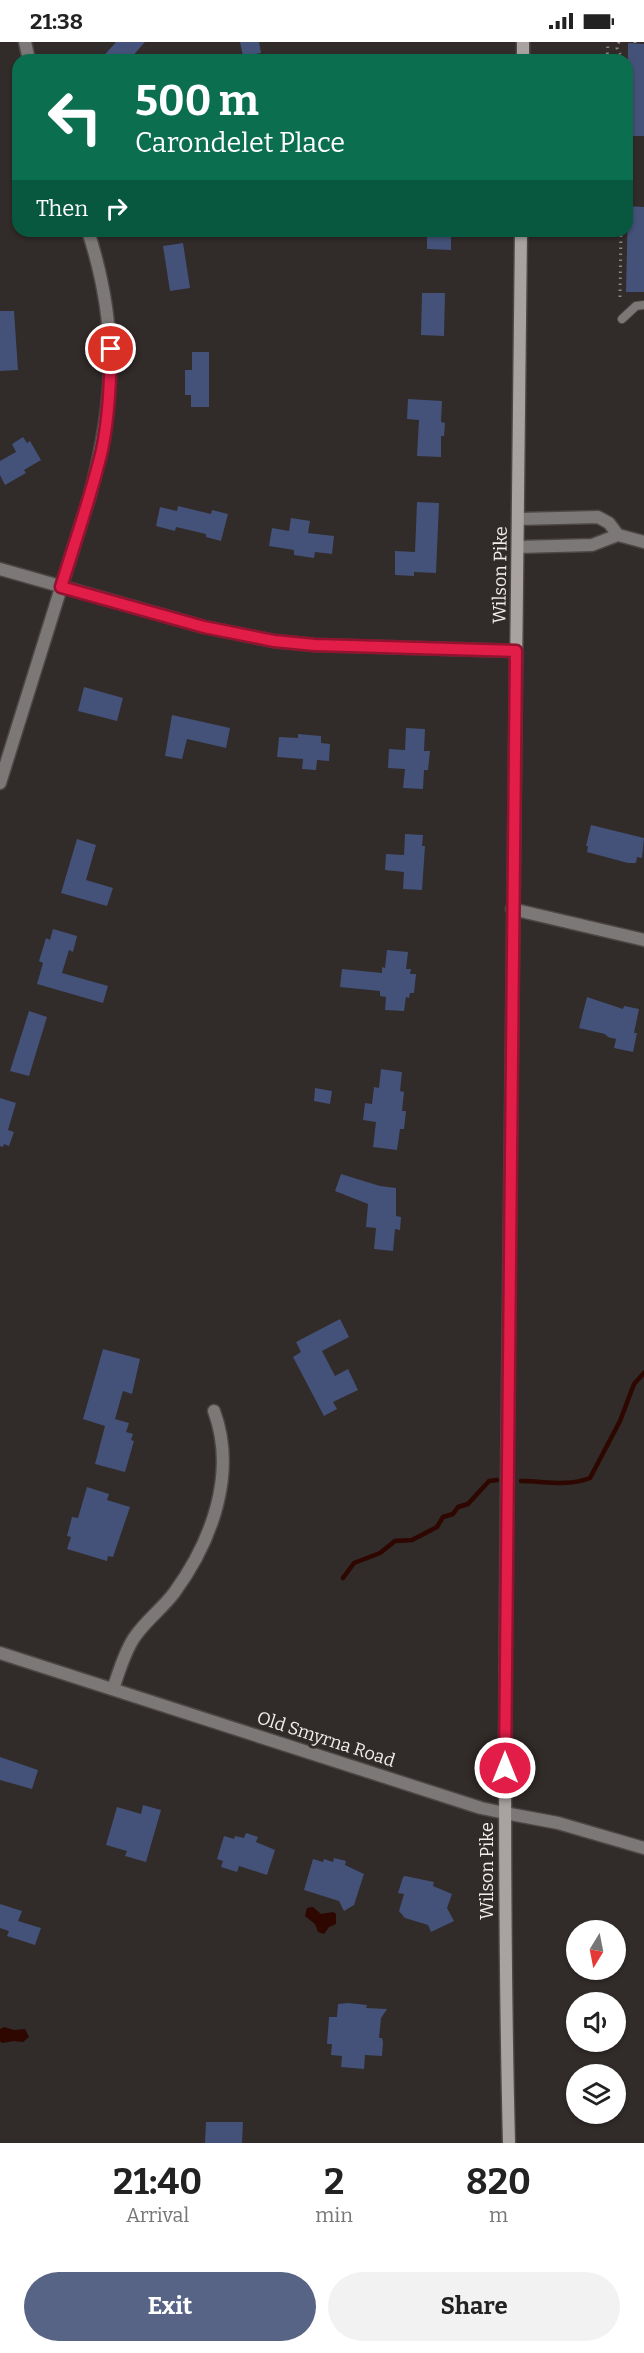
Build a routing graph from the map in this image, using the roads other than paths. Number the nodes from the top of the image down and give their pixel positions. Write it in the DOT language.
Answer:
graph roads {
  1 [pos="90,237"];
  2 [pos="521,237"];
  3 [pos="644,305"];
  4 [pos="622,319"];
  5 [pos="519,519"];
  6 [pos="618,535"];
  7 [pos="644,542"];
  8 [pos="518,547"];
  9 [pos="0,569"];
  10 [pos="61,587"];
  11 [pos="516,651"];
  12 [pos="0,783"];
  13 [pos="512,909"];
  14 [pos="644,940"];
  15 [pos="214,1411"];
  16 [pos="0,1653"];
  17 [pos="113,1689"];
  18 [pos="505,1813"];
  19 [pos="644,1848"];
  20 [pos="509,2143"];
  1 -- 10 [label="street"];
  2 -- 5 [label="main road, Wilson Pike"];
  3 -- 4 [label="lane"];
  5 -- 6 [label="street"];
  5 -- 8 [label="main road, Wilson Pike"];
  6 -- 7 [label="street"];
  6 -- 8 [label="street"];
  8 -- 11 [label="main road, Wilson Pike"];
  9 -- 10 [label="street"];
  10 -- 11 [label="street"];
  10 -- 12 [label="street"];
  11 -- 13 [label="main road, Wilson Pike"];
  13 -- 14 [label="street"];
  13 -- 18 [label="main road, Wilson Pike"];
  15 -- 17 [label="street"];
  16 -- 17 [label="street, Old Smyrna Road"];
  17 -- 18 [label="street, Old Smyrna Road"];
  18 -- 19 [label="street, Old Smyrna Road"];
  18 -- 20 [label="main road, Wilson Pike"];
}
